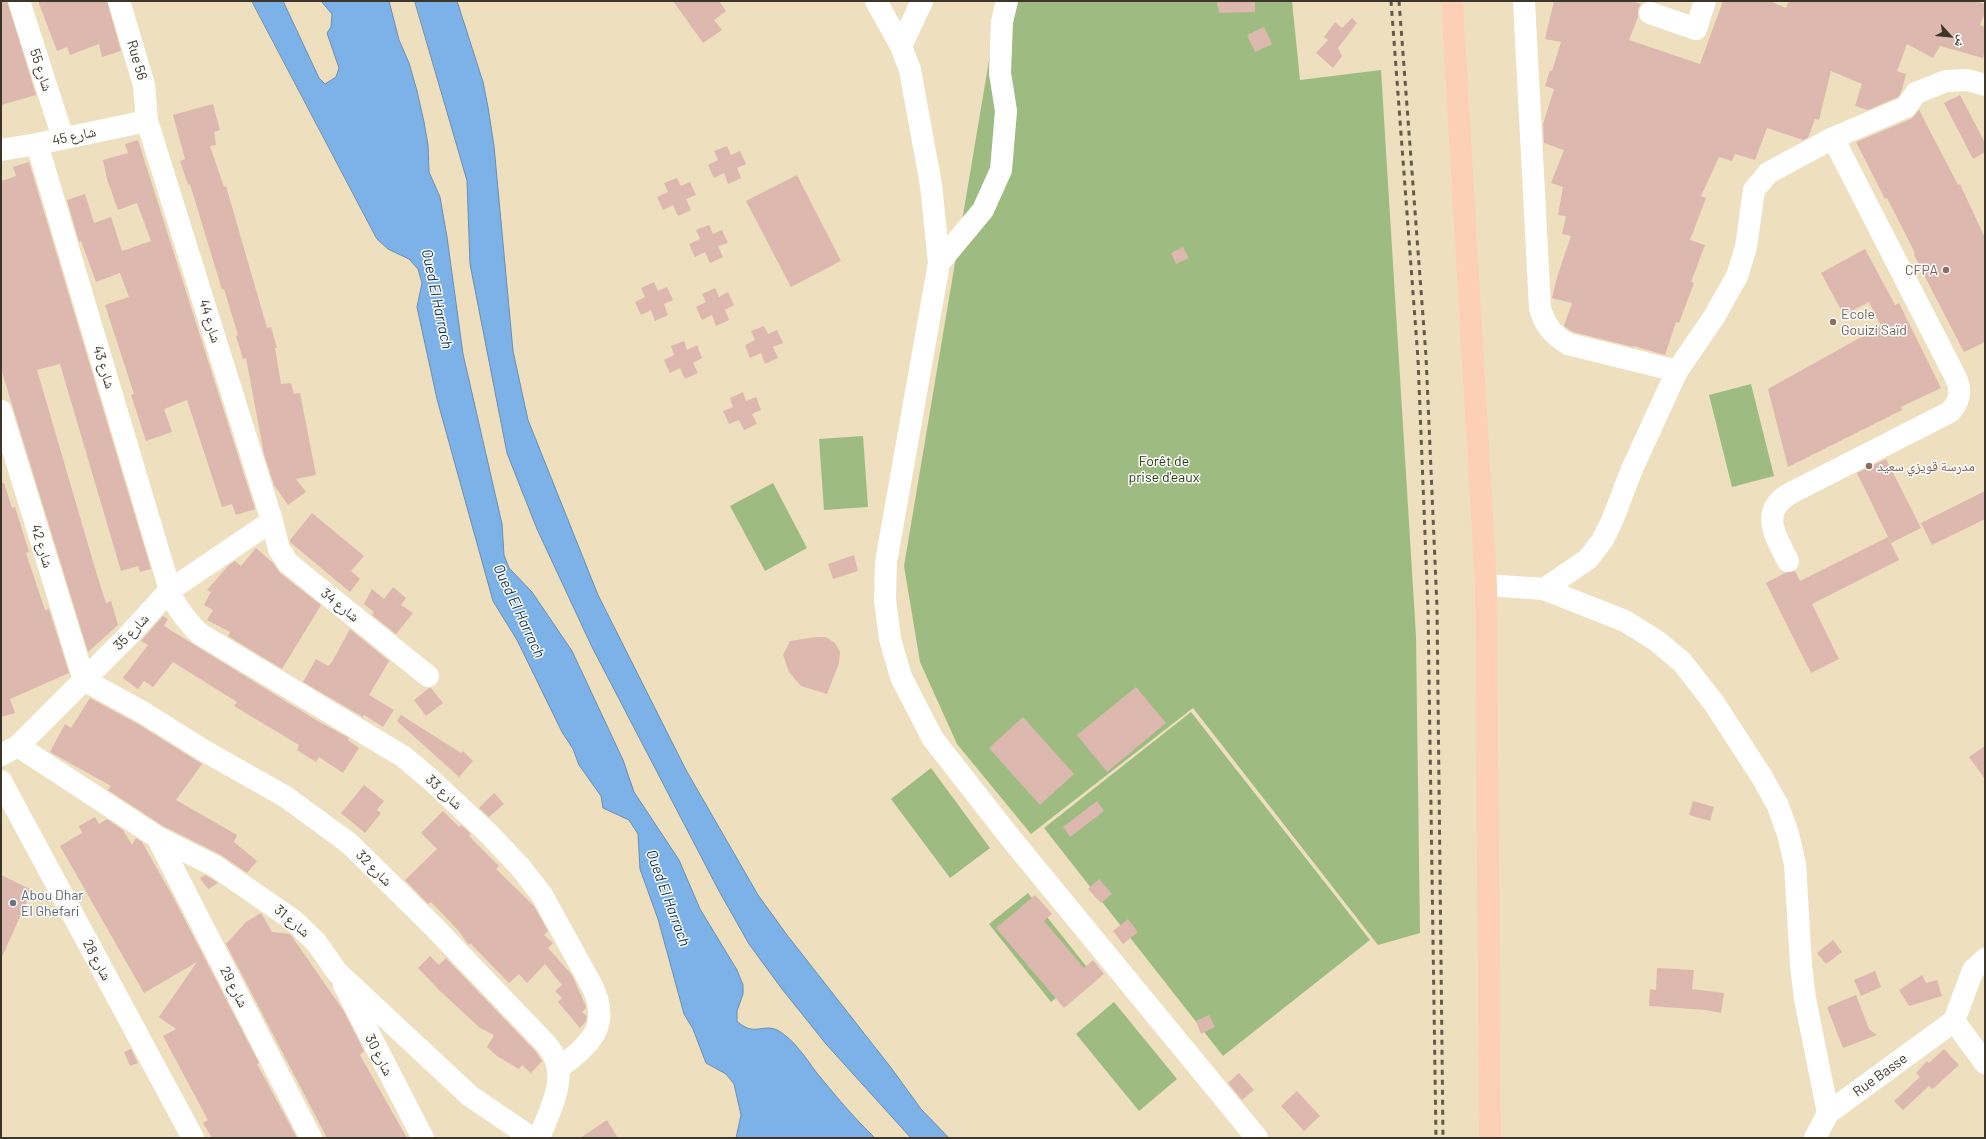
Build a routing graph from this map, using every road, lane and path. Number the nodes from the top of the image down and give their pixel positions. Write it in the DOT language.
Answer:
graph roads {
  1 [pos="19,1"];
  2 [pos="119,1"];
  3 [pos="876,1"];
  4 [pos="922,1"];
  5 [pos="1007,1"];
  6 [pos="1452,1"];
  7 [pos="1524,1"];
  8 [pos="1705,1"];
  9 [pos="1650,13"];
  10 [pos="901,46"];
  11 [pos="1985,84"];
  12 [pos="147,121"];
  13 [pos="63,138"];
  14 [pos="1833,138"];
  15 [pos="37,144"];
  16 [pos="1,150"];
  17 [pos="939,262"];
  18 [pos="1677,371"];
  19 [pos="1,411"];
  20 [pos="272,521"];
  21 [pos="1788,561"];
  22 [pos="1486,585"];
  23 [pos="1544,589"];
  24 [pos="170,590"];
  25 [pos="428,676"];
  26 [pos="84,680"];
  27 [pos="10,750"];
  28 [pos="3,789"];
  29 [pos="157,837"];
  30 [pos="1985,959"];
  31 [pos="337,972"];
  32 [pos="1954,1021"];
  33 [pos="1985,1063"];
  34 [pos="559,1068"];
  35 [pos="1828,1113"];
  36 [pos="193,1138"];
  37 [pos="311,1138"];
  38 [pos="423,1138"];
  39 [pos="532,1138"];
  40 [pos="539,1138"];
  41 [pos="1257,1138"];
  42 [pos="1490,1138"];
  43 [pos="1815,1138"];
  1 -- 13 [label="street, شارع 55"];
  2 -- 12 [label="street, Rue 56"];
  3 -- 10 [label="street"];
  4 -- 10 [label="street"];
  5 -- 17 [label="street"];
  6 -- 22 [label="main road"];
  7 -- 18 [label="street"];
  8 -- 9 [label="street"];
  10 -- 17 [label="street"];
  11 -- 14 [label="street"];
  12 -- 13 [label="street, شارع 45"];
  12 -- 20 [label="street, شارع 44"];
  13 -- 15 [label="street, شارع 45"];
  14 -- 18 [label="street"];
  14 -- 21 [label="street"];
  15 -- 16 [label="street, شارع 45"];
  15 -- 24 [label="street, شارع 43"];
  17 -- 41 [label="street"];
  18 -- 23 [label="street"];
  19 -- 26 [label="street, شارع 42"];
  20 -- 24 [label="street, شارع 35"];
  20 -- 25 [label="street, شارع 34"];
  22 -- 23 [label="street"];
  22 -- 42 [label="main road"];
  23 -- 35 [label="street"];
  24 -- 26 [label="street, شارع 35"];
  24 -- 34 [label="street, شارع 33"];
  26 -- 27 [label="street, شارع 35"];
  26 -- 34 [label="street, شارع 32"];
  27 -- 29 [label="street, شارع 31"];
  28 -- 36 [label="street, شارع 28"];
  29 -- 31 [label="street, شارع 31"];
  29 -- 37 [label="street, شارع 29"];
  30 -- 32 [label="street"];
  31 -- 38 [label="street, شارع 30"];
  31 -- 39 [label="street, شارع 31"];
  32 -- 33 [label="street"];
  32 -- 35 [label="street, Rue Basse"];
  34 -- 40 [label="street, شارع 32"];
  35 -- 43 [label="street, Rue Basse"];
}
